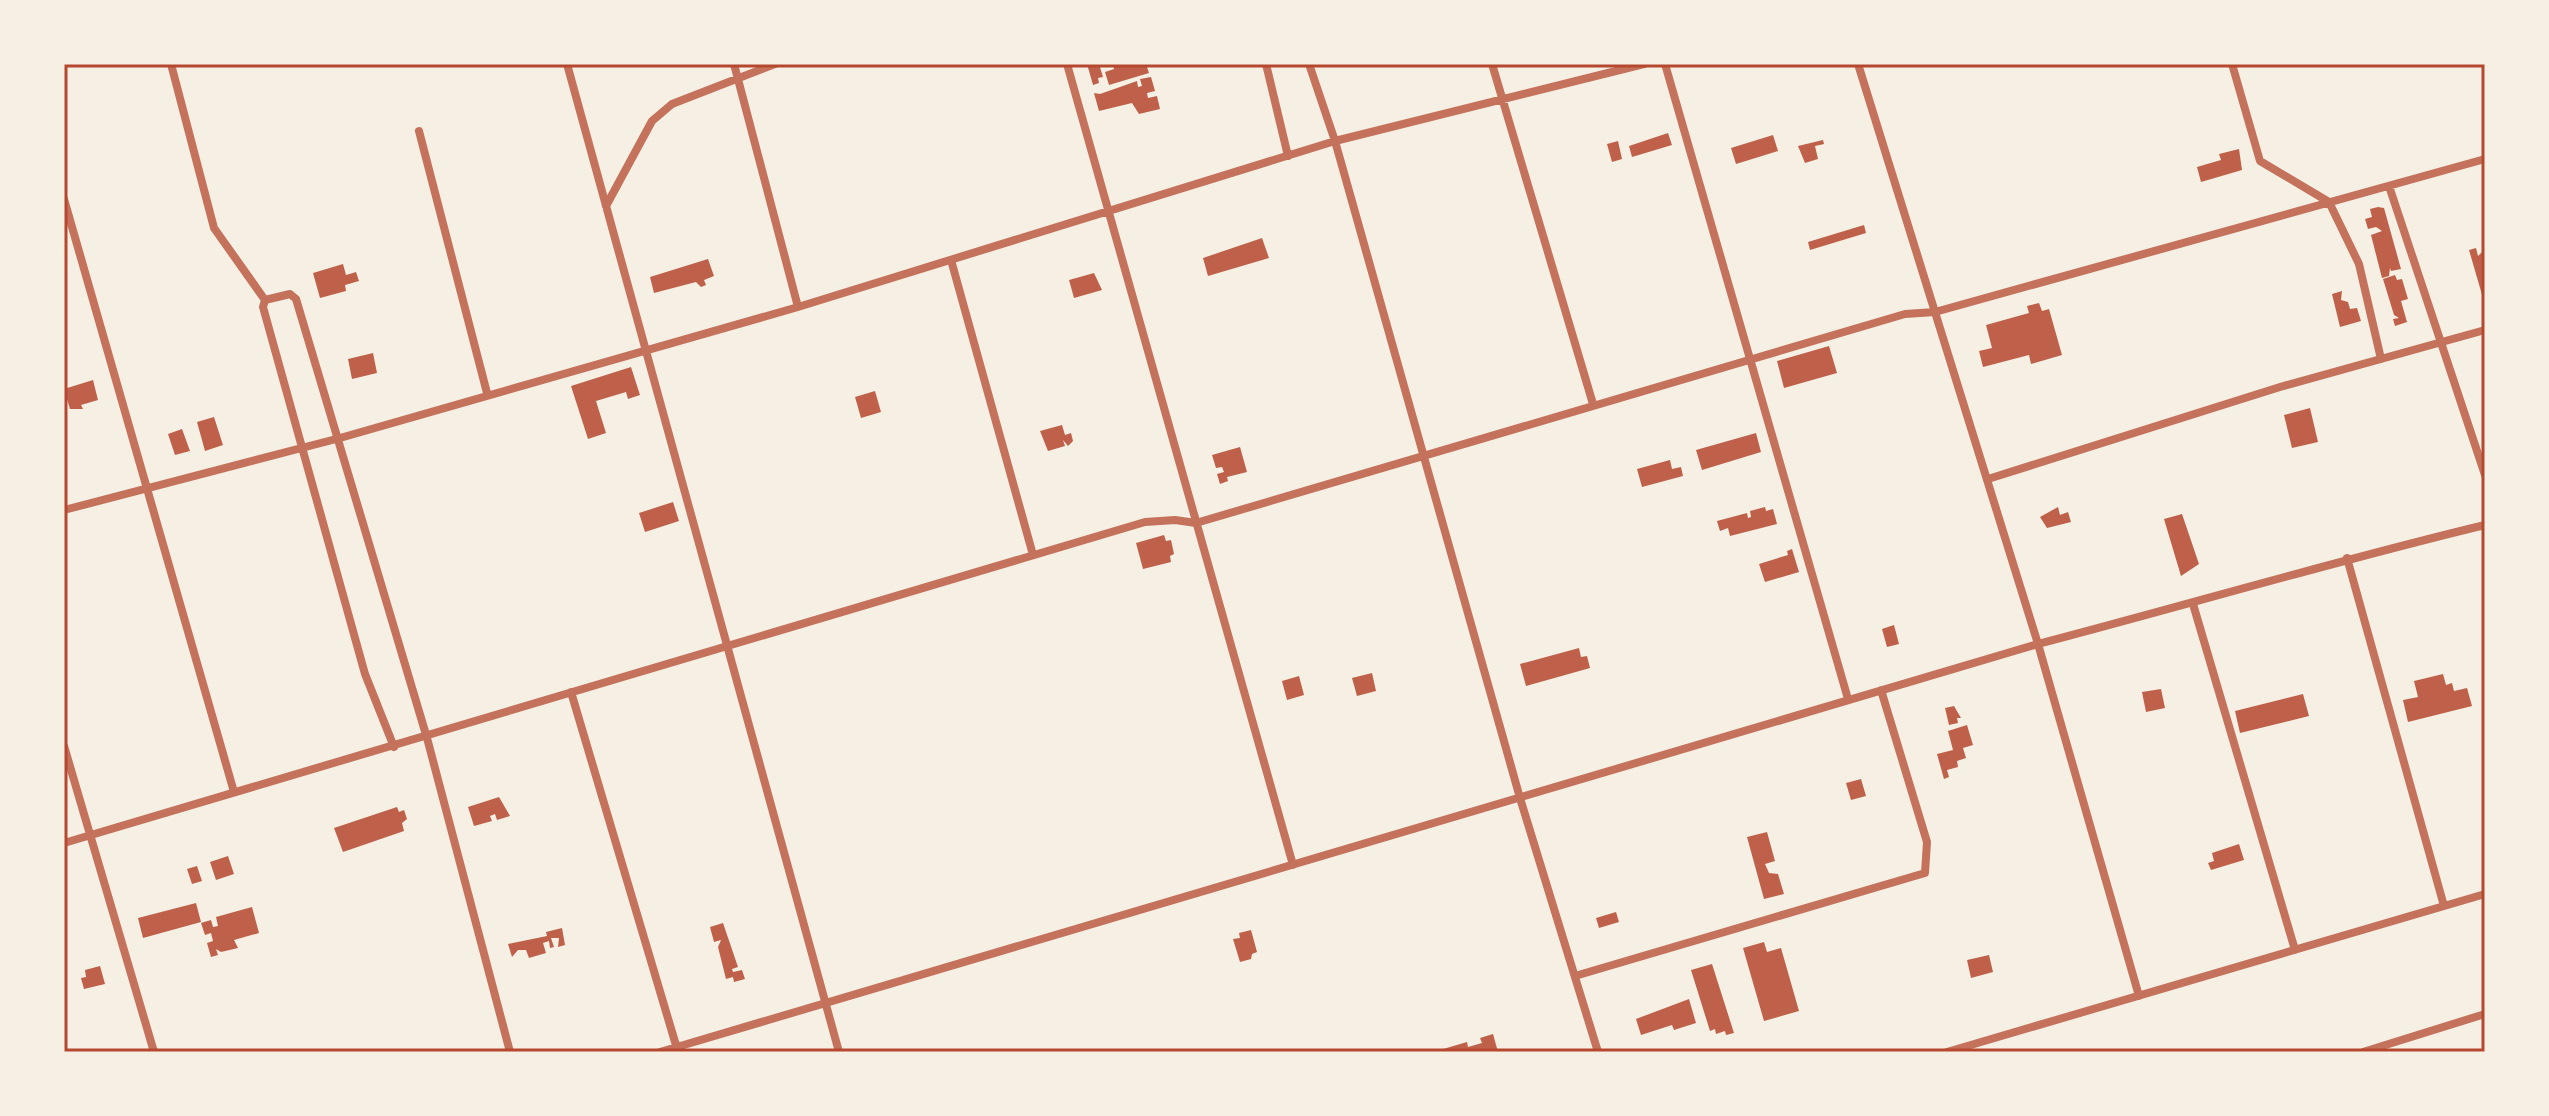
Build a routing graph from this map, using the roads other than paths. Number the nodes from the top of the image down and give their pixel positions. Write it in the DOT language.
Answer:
graph roads {
  1 [pos="171,64"];
  2 [pos="567,64"];
  3 [pos="734,64"];
  4 [pos="775,64"];
  5 [pos="1067,64"];
  6 [pos="1266,64"];
  7 [pos="1309,64"];
  8 [pos="1492,64"];
  9 [pos="1644,64"];
  10 [pos="1665,64"];
  11 [pos="1858,64"];
  12 [pos="2232,64"];
  13 [pos="737,76"];
  14 [pos="1502,100"];
  15 [pos="419,131"];
  16 [pos="1335,141"];
  17 [pos="1288,156"];
  18 [pos="2485,159"];
  19 [pos="2389,186"];
  20 [pos="64,199"];
  21 [pos="2329,202"];
  22 [pos="606,206"];
  23 [pos="1107,211"];
  24 [pos="951,260"];
  25 [pos="265,300"];
  26 [pos="798,307"];
  27 [pos="1935,312"];
  28 [pos="2485,330"];
  29 [pos="2441,342"];
  30 [pos="645,349"];
  31 [pos="1750,358"];
  32 [pos="2381,359"];
  33 [pos="487,393"];
  34 [pos="1593,404"];
  35 [pos="340,438"];
  36 [pos="302,448"];
  37 [pos="1422,454"];
  38 [pos="2485,475"];
  39 [pos="1988,479"];
  40 [pos="148,486"];
  41 [pos="64,510"];
  42 [pos="1196,523"];
  43 [pos="2485,525"];
  44 [pos="1033,555"];
  45 [pos="2347,558"];
  46 [pos="2193,604"];
  47 [pos="2038,644"];
  48 [pos="725,645"];
  49 [pos="1881,690"];
  50 [pos="571,692"];
  51 [pos="1848,699"];
  52 [pos="427,738"];
  53 [pos="64,746"];
  54 [pos="394,747"];
  55 [pos="234,792"];
  56 [pos="1520,798"];
  57 [pos="90,836"];
  58 [pos="64,843"];
  59 [pos="1293,865"];
  60 [pos="2485,894"];
  61 [pos="2444,906"];
  62 [pos="2295,950"];
  63 [pos="1575,976"];
  64 [pos="2139,996"];
  65 [pos="826,1004"];
  66 [pos="2485,1014"];
  67 [pos="677,1050"];
  68 [pos="154,1052"];
  69 [pos="510,1052"];
  70 [pos="660,1052"];
  71 [pos="839,1052"];
  72 [pos="1598,1052"];
  73 [pos="1947,1052"];
  74 [pos="2363,1052"];
  1 -- 25 [label="street"];
  2 -- 22 [label="street"];
  3 -- 13 [label="street"];
  4 -- 13 [label="street"];
  5 -- 23 [label="street"];
  6 -- 17 [label="street"];
  7 -- 16 [label="street"];
  8 -- 14 [label="street"];
  9 -- 14 [label="street"];
  10 -- 31 [label="street"];
  11 -- 27 [label="street"];
  12 -- 21 [label="street"];
  13 -- 22 [label="street"];
  13 -- 26 [label="street"];
  14 -- 16 [label="street"];
  14 -- 34 [label="street"];
  15 -- 33 [label="street"];
  16 -- 17 [label="street"];
  16 -- 37 [label="street"];
  17 -- 23 [label="street"];
  18 -- 19 [label="street"];
  19 -- 21 [label="street"];
  19 -- 29 [label="street"];
  20 -- 40 [label="street"];
  21 -- 27 [label="street"];
  21 -- 32 [label="street"];
  22 -- 30 [label="street"];
  23 -- 24 [label="street"];
  23 -- 42 [label="street"];
  24 -- 26 [label="street"];
  24 -- 44 [label="street"];
  25 -- 35 [label="street"];
  25 -- 36 [label="street"];
  26 -- 30 [label="street"];
  27 -- 31 [label="street"];
  27 -- 39 [label="street"];
  28 -- 29 [label="street"];
  29 -- 32 [label="street"];
  29 -- 38 [label="street"];
  30 -- 33 [label="street"];
  30 -- 48 [label="street"];
  31 -- 34 [label="street"];
  31 -- 51 [label="street"];
  32 -- 39 [label="street"];
  33 -- 35 [label="street"];
  34 -- 37 [label="street"];
  35 -- 36 [label="street"];
  35 -- 52 [label="street"];
  36 -- 40 [label="street"];
  36 -- 54 [label="street"];
  37 -- 42 [label="street"];
  37 -- 56 [label="street"];
  39 -- 47 [label="street"];
  40 -- 41 [label="street"];
  40 -- 55 [label="street"];
  42 -- 44 [label="street"];
  42 -- 59 [label="street"];
  43 -- 45 [label="street"];
  44 -- 48 [label="street"];
  45 -- 46 [label="street"];
  45 -- 61 [label="street"];
  46 -- 47 [label="street"];
  46 -- 62 [label="street"];
  47 -- 49 [label="street"];
  47 -- 64 [label="street"];
  48 -- 50 [label="street"];
  48 -- 65 [label="street"];
  49 -- 51 [label="street"];
  49 -- 63 [label="street"];
  50 -- 52 [label="street"];
  50 -- 67 [label="street"];
  51 -- 56 [label="street"];
  52 -- 54 [label="street"];
  52 -- 69 [label="street"];
  53 -- 57 [label="street"];
  54 -- 55 [label="street"];
  55 -- 57 [label="street"];
  56 -- 59 [label="street"];
  56 -- 63 [label="street"];
  57 -- 58 [label="street"];
  57 -- 68 [label="street"];
  59 -- 65 [label="street"];
  60 -- 61 [label="street"];
  61 -- 62 [label="street"];
  62 -- 64 [label="street"];
  63 -- 72 [label="street"];
  64 -- 73 [label="street"];
  65 -- 67 [label="street"];
  65 -- 71 [label="street"];
  66 -- 74 [label="street"];
  67 -- 70 [label="street"];
}
